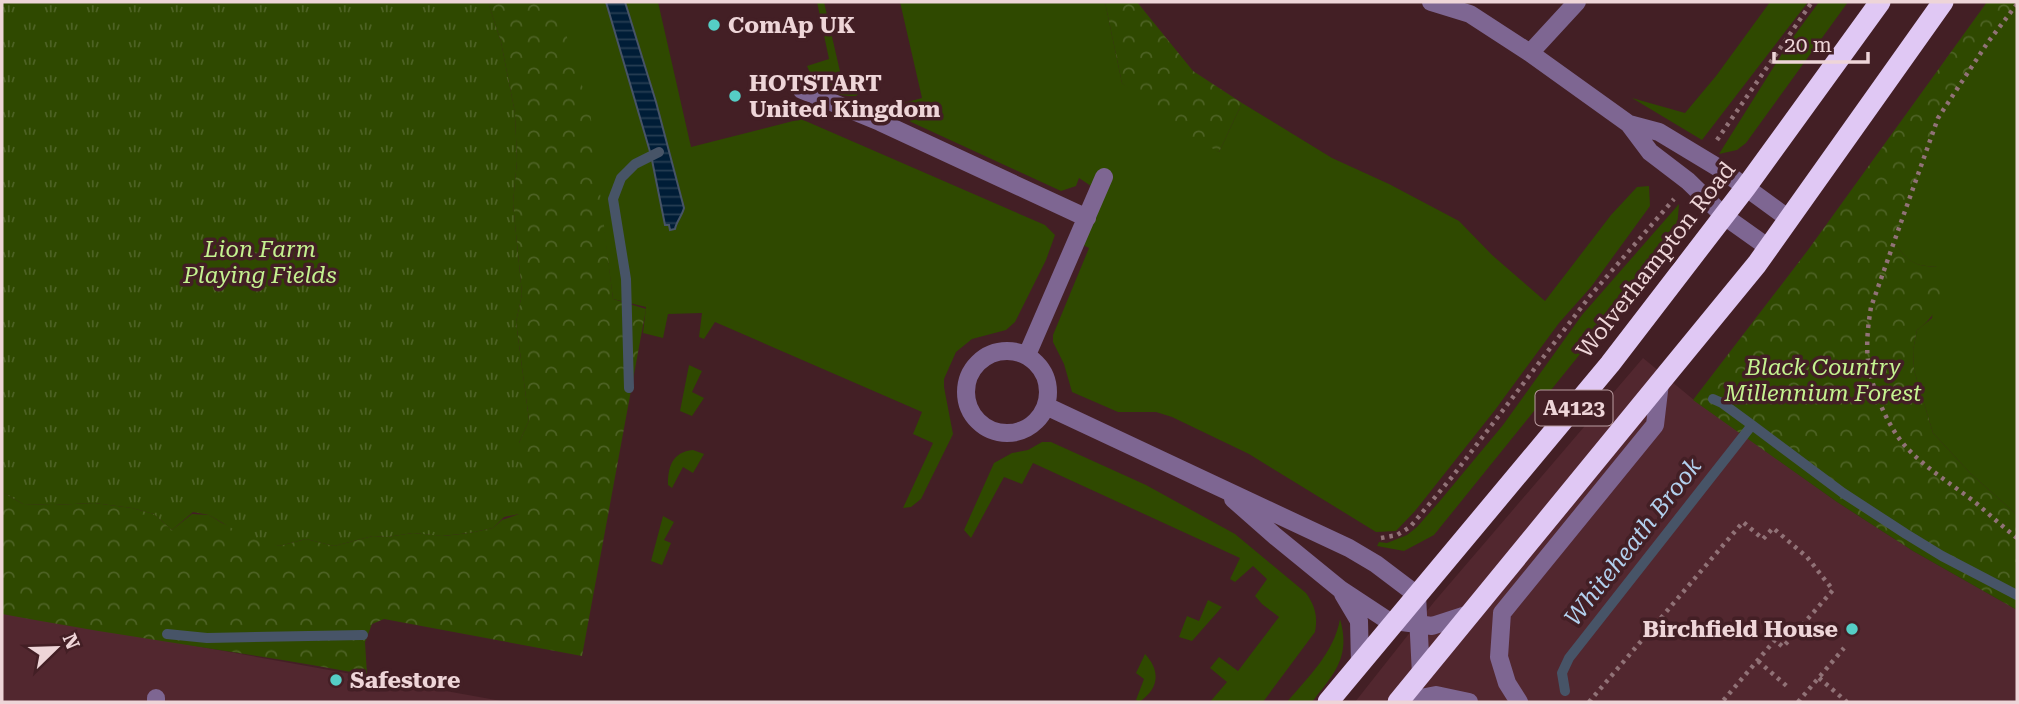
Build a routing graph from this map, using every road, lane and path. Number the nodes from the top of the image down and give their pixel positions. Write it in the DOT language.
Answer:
graph roads {
  1 [pos="1432,2"];
  2 [pos="1577,2"];
  3 [pos="1812,2"];
  4 [pos="1880,2"];
  5 [pos="1943,2"];
  6 [pos="2017,4"];
  7 [pos="1530,53"];
  8 [pos="801,84"];
  9 [pos="1629,124"];
  10 [pos="1713,147"];
  11 [pos="1104,177"];
  12 [pos="1746,187"];
  13 [pos="1677,195"];
  14 [pos="1724,216"];
  15 [pos="1087,218"];
  16 [pos="1789,219"];
  17 [pos="1769,248"];
  18 [pos="1027,355"];
  19 [pos="1660,383"];
  20 [pos="1046,405"];
  21 [pos="1218,485"];
  22 [pos="1376,538"];
  23 [pos="2017,538"];
  24 [pos="1340,589"];
  25 [pos="1417,595"];
  26 [pos="1472,613"];
  27 [pos="1396,621"];
  28 [pos="1418,624"];
  29 [pos="1844,648"];
  30 [pos="1758,661"];
  31 [pos="1360,664"];
  32 [pos="1421,675"];
  33 [pos="1819,678"];
  34 [pos="1788,688"];
  35 [pos="1328,702"];
  36 [pos="1399,702"];
  37 [pos="1469,702"];
  38 [pos="1518,702"];
  39 [pos="1589,702"];
  40 [pos="1722,702"];
  41 [pos="1798,702"];
  42 [pos="1847,702"];
  1 -- 7 [label="street"];
  2 -- 7 [label="street"];
  3 -- 10 [label="path"];
  4 -- 12 [label="highway, Wolverhampton Road / A4123"];
  5 -- 16 [label="highway, A4123"];
  6 -- 23 [label="path"];
  7 -- 9 [label="street"];
  8 -- 15 [label="street"];
  9 -- 12 [label="street"];
  9 -- 14 [label="street"];
  11 -- 15 [label="street"];
  12 -- 14 [label="highway, Wolverhampton Road / A4123"];
  12 -- 16 [label="street"];
  13 -- 22 [label="path"];
  14 -- 17 [label="street"];
  14 -- 25 [label="highway, Wolverhampton Road / A4123"];
  15 -- 18 [label="street"];
  16 -- 17 [label="highway, A4123"];
  17 -- 19 [label="highway, A4123"];
  18 -- 20 [label="street"];
  18 -- 20 [label="street"];
  19 -- 26 [label="highway, A4123"];
  19 -- 38 [label="street"];
  20 -- 21 [label="street"];
  21 -- 24 [label="street"];
  21 -- 25 [label="street"];
  24 -- 27 [label="street"];
  24 -- 31 [label="street"];
  25 -- 27 [label="highway, Wolverhampton Road / A4123"];
  25 -- 28 [label="street"];
  26 -- 28 [label="street"];
  26 -- 32 [label="highway, A4123"];
  27 -- 28 [label="street"];
  27 -- 31 [label="highway, Wolverhampton Road / A4123"];
  28 -- 32 [label="street"];
  29 -- 33 [label="path"];
  30 -- 34 [label="path"];
  30 -- 39 [label="path"];
  30 -- 40 [label="path"];
  31 -- 35 [label="highway, Wolverhampton Road / A4123"];
  32 -- 36 [label="highway, A4123"];
  33 -- 41 [label="path"];
  33 -- 42 [label="path"];
  36 -- 37 [label="street"];
}
